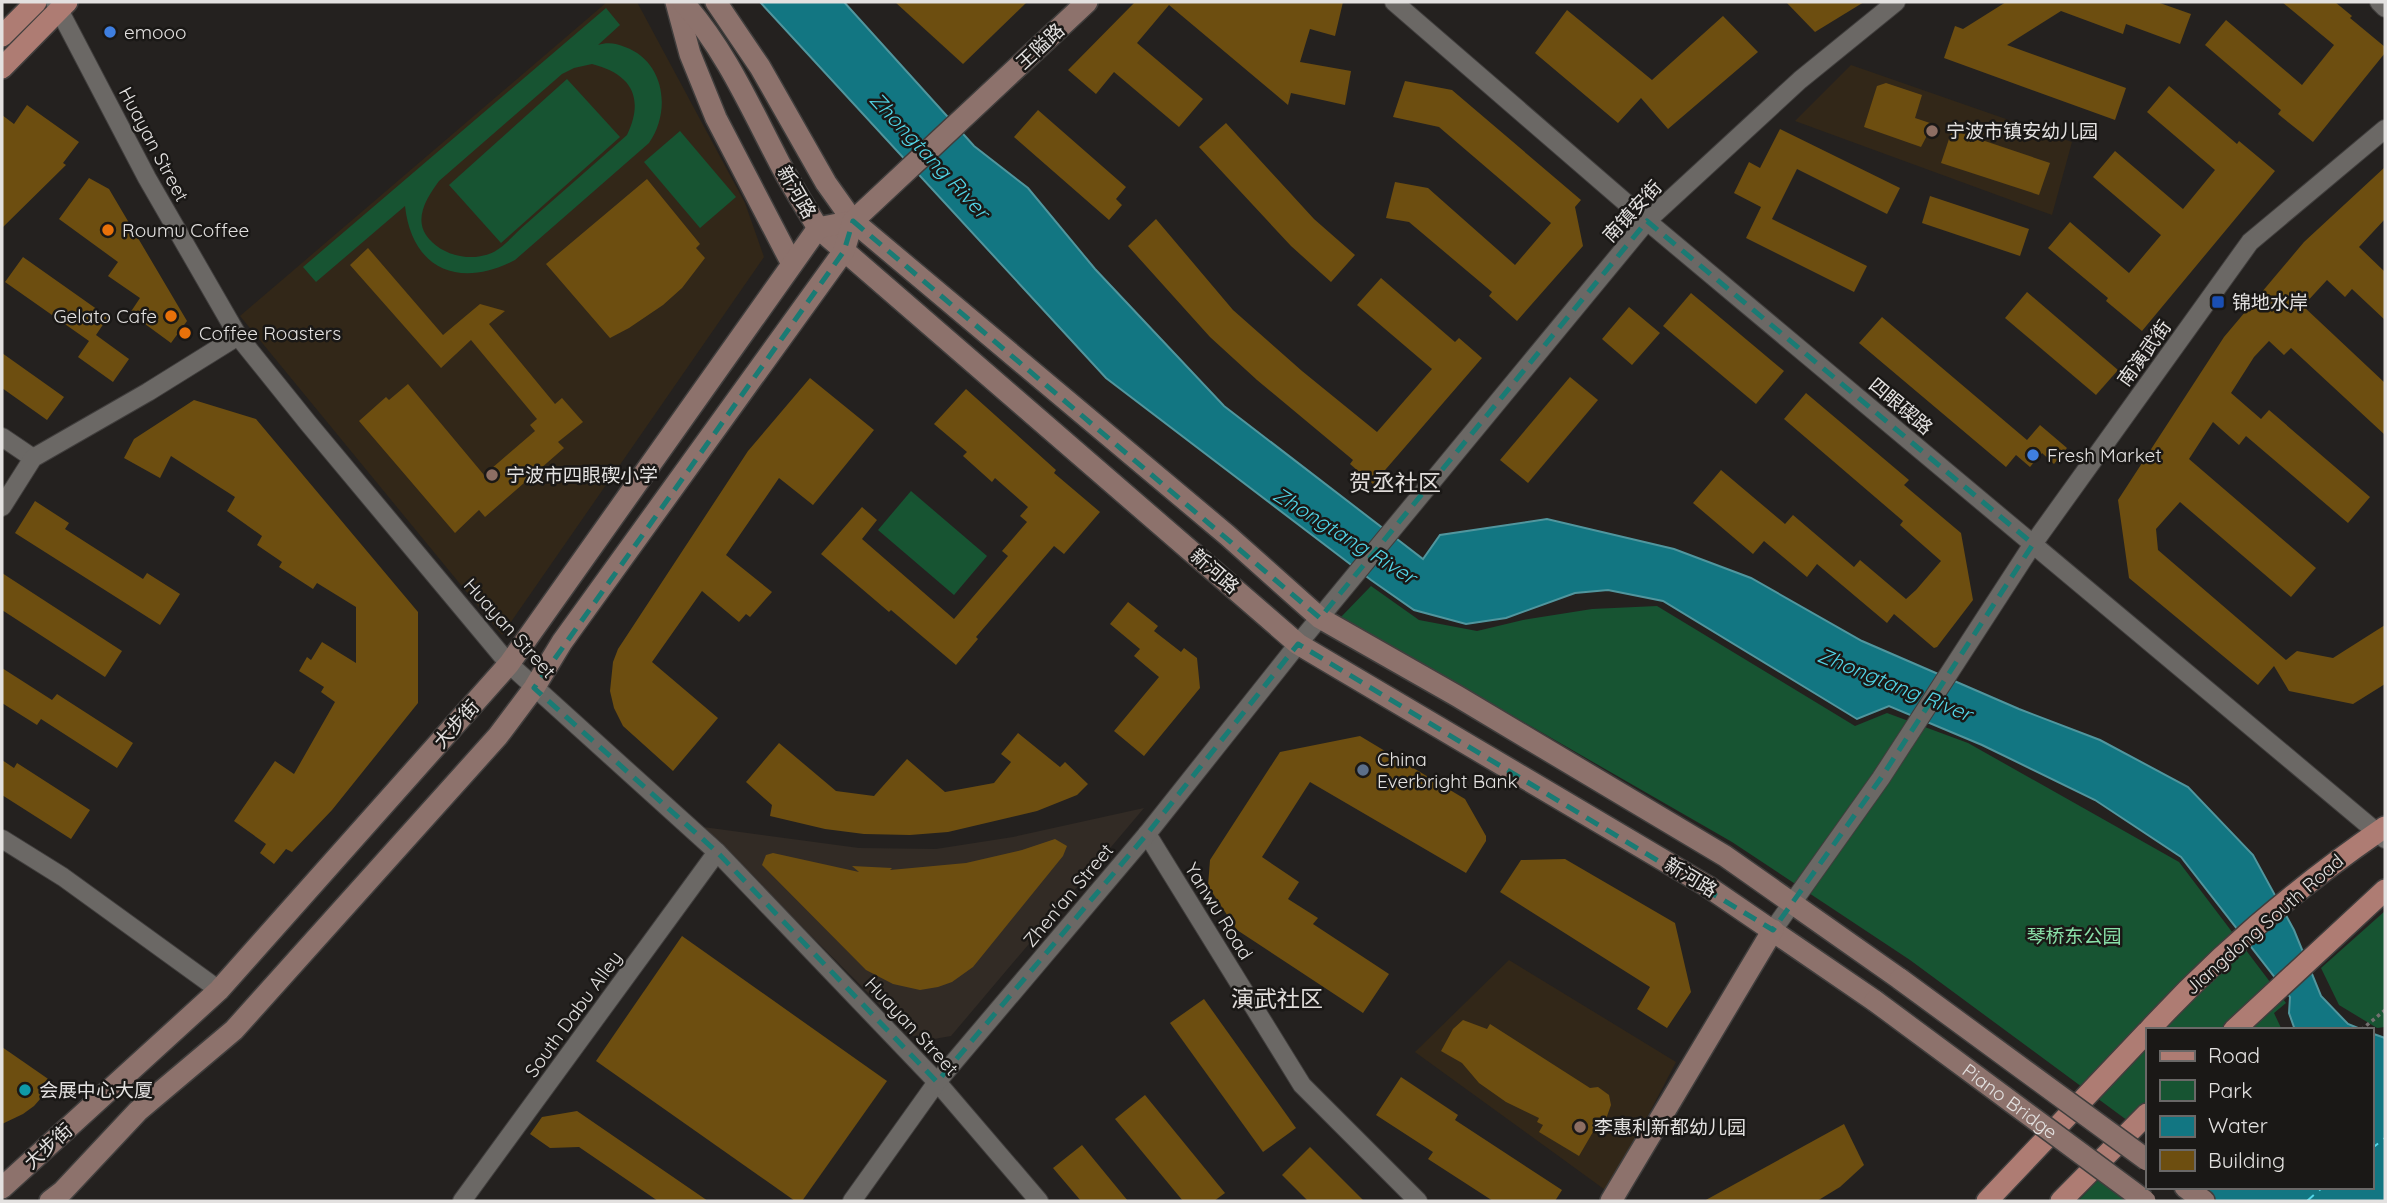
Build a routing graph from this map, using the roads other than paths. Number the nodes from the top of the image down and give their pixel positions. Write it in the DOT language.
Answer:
graph roads {
  1 [pos="36,2"];
  2 [pos="676,2"];
  3 [pos="683,2"];
  4 [pos="716,2"];
  5 [pos="1087,2"];
  6 [pos="1394,2"];
  7 [pos="1896,2"];
  8 [pos="2379,2"];
  9 [pos="61,4"];
  10 [pos="2385,8"];
  11 [pos="2,36"];
  12 [pos="2,68"];
  13 [pos="2385,129"];
  14 [pos="853,221"];
  15 [pos="1647,221"];
  16 [pos="818,228"];
  17 [pos="844,251"];
  18 [pos="792,264"];
  19 [pos="238,336"];
  20 [pos="2,437"];
  21 [pos="33,458"];
  22 [pos="2,508"];
  23 [pos="2033,544"];
  24 [pos="1320,618"];
  25 [pos="1298,644"];
  26 [pos="509,664"];
  27 [pos="534,688"];
  28 [pos="2383,832"];
  29 [pos="1147,834"];
  30 [pos="2,839"];
  31 [pos="717,852"];
  32 [pos="2385,890"];
  33 [pos="1792,903"];
  34 [pos="1773,930"];
  35 [pos="1900,979"];
  36 [pos="219,990"];
  37 [pos="1875,1001"];
  38 [pos="2151,1028"];
  39 [pos="2236,1028"];
  40 [pos="2146,1033"];
  41 [pos="937,1082"];
  42 [pos="2146,1115"];
  43 [pos="2146,1159"];
  44 [pos="2,1188"];
  45 [pos="2188,1189"];
  46 [pos="50,1201"];
  47 [pos="462,1201"];
  48 [pos="852,1201"];
  49 [pos="1038,1201"];
  50 [pos="1418,1201"];
  51 [pos="1611,1201"];
  52 [pos="1987,1201"];
  53 [pos="2061,1201"];
  54 [pos="2145,1201"];
  55 [pos="2204,1201"];
  1 -- 11 [label="main road"];
  2 -- 18 [label="main road"];
  3 -- 16 [label="main road, 新河路"];
  4 -- 14 [label="main road, 新河路"];
  5 -- 14 [label="main road, 王隘路"];
  6 -- 15 [label="street, 四眼碶路"];
  7 -- 15 [label="street, 南镇安街"];
  8 -- 10 [label="street"];
  9 -- 12 [label="main road"];
  9 -- 19 [label="street, Huayan Street"];
  13 -- 23 [label="street, 南演武街"];
  14 -- 16 [label="main road"];
  14 -- 17 [label="main road, 大步街"];
  14 -- 24 [label="main road, 新河路"];
  15 -- 23 [label="street, 四眼碶路"];
  15 -- 24 [label="street, 南镇安街"];
  16 -- 17 [label="main road, 新河路"];
  16 -- 18 [label="main road, 大步街"];
  17 -- 25 [label="main road, 新河路"];
  17 -- 27 [label="main road, 大步街"];
  18 -- 26 [label="main road, 大步街"];
  19 -- 21 [label="street"];
  19 -- 26 [label="street, Huayan Street"];
  20 -- 21 [label="street"];
  21 -- 22 [label="street"];
  23 -- 28 [label="street, 四眼碶路"];
  23 -- 33 [label="street, 南演武街"];
  24 -- 25 [label="street, Zhen'an Street"];
  24 -- 33 [label="main road, 新河路"];
  25 -- 29 [label="street, Zhen'an Street"];
  25 -- 34 [label="main road, 新河路"];
  26 -- 27 [label="street, Huayan Street"];
  26 -- 36 [label="main road, 大步街"];
  27 -- 31 [label="street, Huayan Street"];
  27 -- 46 [label="main road, 大步街"];
  28 -- 38 [label="main road, Jiangdong South Road"];
  29 -- 41 [label="street, Zhen'an Street"];
  29 -- 50 [label="street, Yanwu Road"];
  30 -- 36 [label="street"];
  31 -- 41 [label="street, Huayan Street"];
  31 -- 47 [label="street, South Dabu Alley"];
  32 -- 39 [label="main road"];
  33 -- 34 [label="street, 南演武街"];
  33 -- 35 [label="main road, 新河路"];
  34 -- 37 [label="main road, 新河路"];
  34 -- 51 [label="main road"];
  35 -- 43 [label="main road, Piano Bridge, bridge"];
  36 -- 44 [label="main road, 大步街"];
  37 -- 54 [label="main road, Piano Bridge, bridge"];
  40 -- 52 [label="main road, Jiangdong South Road"];
  41 -- 48 [label="street, Zhen'an Street"];
  41 -- 49 [label="street, Huayan Street"];
  42 -- 53 [label="main road"];
  45 -- 55 [label="main road"];
}
